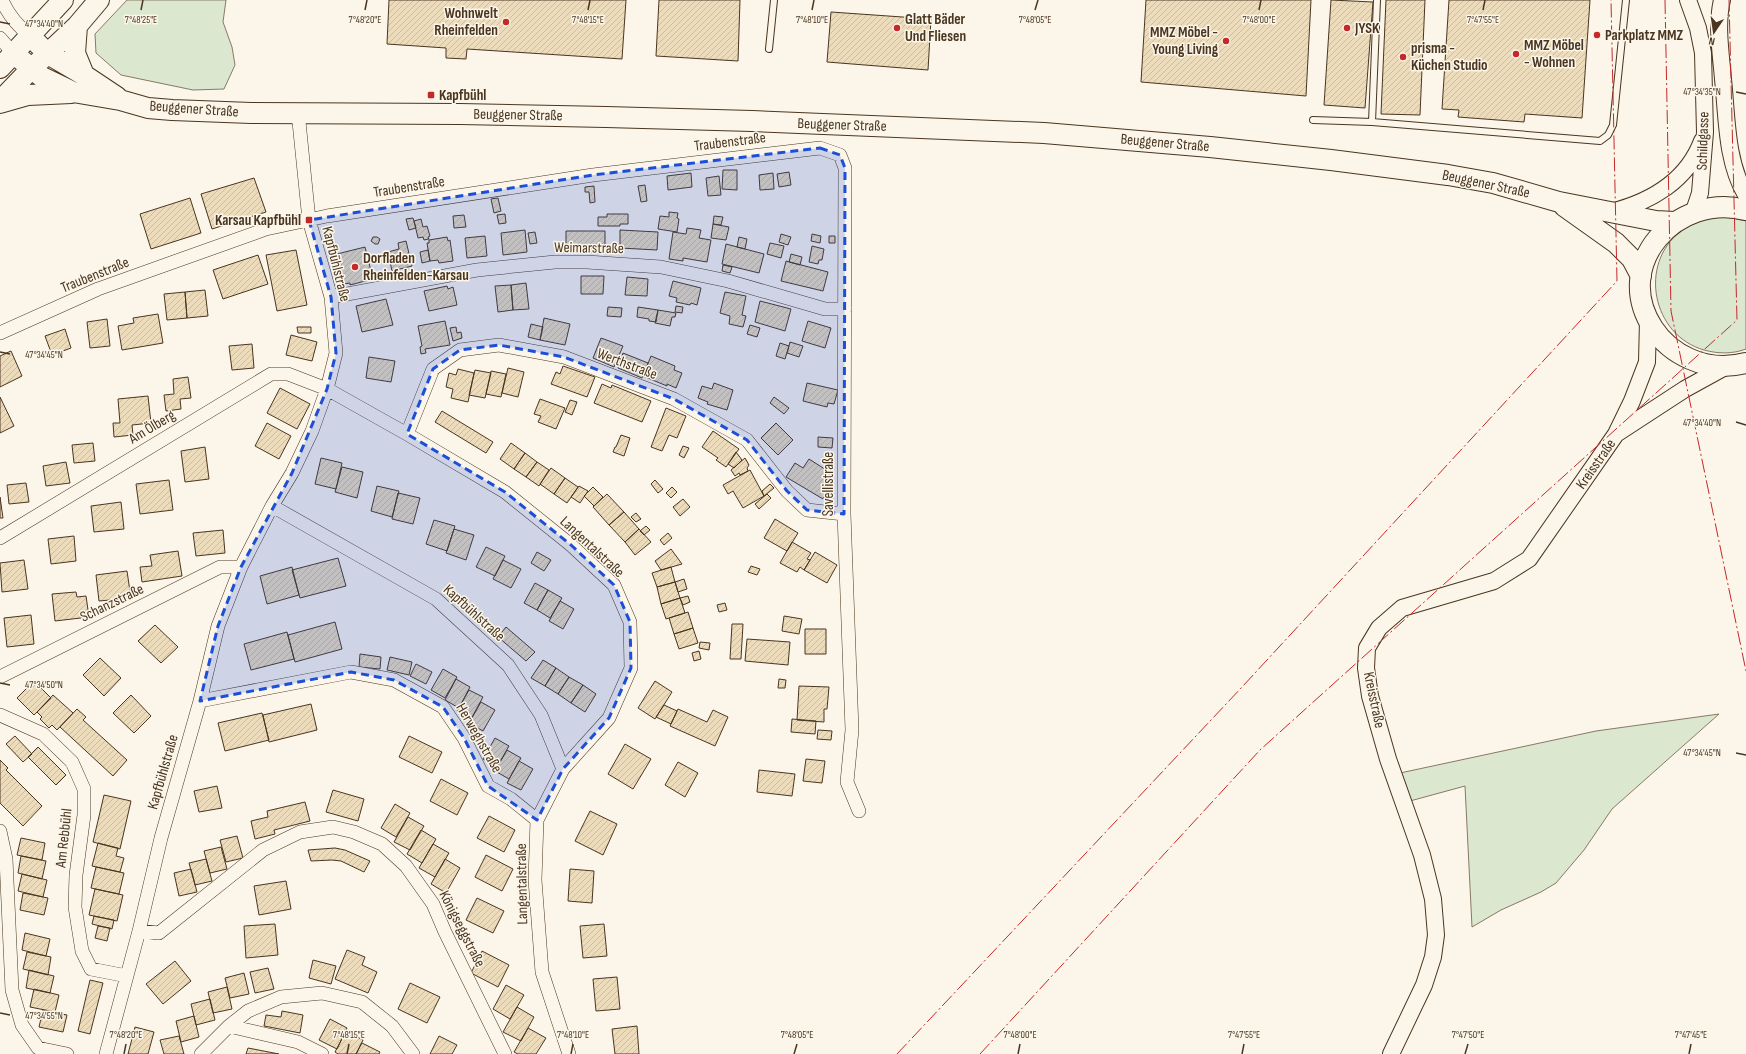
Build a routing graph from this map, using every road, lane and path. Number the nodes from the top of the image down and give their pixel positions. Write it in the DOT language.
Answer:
graph roads {
  1 [pos="2,0"];
  2 [pos="63,0"];
  3 [pos="99,0"];
  4 [pos="774,0"];
  5 [pos="1377,0"];
  6 [pos="1626,0"];
  7 [pos="1688,0"];
  8 [pos="1722,0"];
  9 [pos="78,26"];
  10 [pos="30,36"];
  11 [pos="0,38"];
  12 [pos="769,49"];
  13 [pos="13,53"];
  14 [pos="48,54"];
  15 [pos="0,68"];
  16 [pos="31,69"];
  17 [pos="84,75"];
  18 [pos="73,92"];
  19 [pos="120,100"];
  20 [pos="0,102"];
  21 [pos="298,112"];
  22 [pos="1313,120"];
  23 [pos="1372,122"];
  24 [pos="1705,132"];
  25 [pos="840,155"];
  26 [pos="1746,195"];
  27 [pos="1559,202"];
  28 [pos="1746,210"];
  29 [pos="1694,211"];
  30 [pos="1609,212"];
  31 [pos="308,220"];
  32 [pos="1674,222"];
  33 [pos="1641,276"];
  34 [pos="331,297"];
  35 [pos="845,309"];
  36 [pos="1648,320"];
  37 [pos="0,333"];
  38 [pos="1746,363"];
  39 [pos="1725,367"];
  40 [pos="327,389"];
  41 [pos="407,434"];
  42 [pos="1616,434"];
  43 [pos="272,506"];
  44 [pos="844,514"];
  45 [pos="0,538"];
  46 [pos="241,567"];
  47 [pos="0,677"];
  48 [pos="200,701"];
  49 [pos="0,715"];
  50 [pos="563,769"];
  51 [pos="858,811"];
  52 [pos="537,820"];
  53 [pos="0,831"];
  54 [pos="139,931"];
  55 [pos="127,976"];
  56 [pos="229,1026"];
  57 [pos="67,1054"];
  58 [pos="106,1054"];
  59 [pos="201,1054"];
  60 [pos="322,1054"];
  61 [pos="413,1054"];
  62 [pos="504,1054"];
  63 [pos="569,1054"];
  64 [pos="1391,1054"];
  1 -- 10 [label="street"];
  2 -- 10 [label="main road"];
  3 -- 9 [label="main road"];
  4 -- 12 [label="lane"];
  5 -- 23 [label="lane"];
  6 -- 23 [label="lane"];
  7 -- 24 [label="street, Schildgasse"];
  8 -- 26 [label="street, Schildgasse"];
  9 -- 14 [label="main road"];
  9 -- 17 [label="main road"];
  10 -- 13 [label="main road"];
  10 -- 14 [label="main road, Beuggener Straße"];
  11 -- 13 [label="street"];
  13 -- 15 [label="main road"];
  13 -- 16 [label="main road, Beuggener Straße"];
  14 -- 16 [label="main road"];
  14 -- 17 [label="main road, Beuggener Straße"];
  16 -- 18 [label="main road, Beuggener Straße"];
  16 -- 20 [label="main road"];
  17 -- 19 [label="main road, Beuggener Straße"];
  18 -- 19 [label="main road, Beuggener Straße"];
  18 -- 20 [label="main road"];
  19 -- 21 [label="main road, Beuggener Straße"];
  21 -- 27 [label="main road, Beuggener Straße"];
  21 -- 31 [label="street, Kapfbühlstraße"];
  22 -- 23 [label="lane"];
  24 -- 29 [label="street, Schildgasse"];
  24 -- 30 [label="street"];
  25 -- 31 [label="street, Traubenstraße"];
  25 -- 35 [label="street, Savellistraße"];
  27 -- 30 [label="main road, Beuggener Straße"];
  27 -- 33 [label="main road, Beuggener Straße"];
  28 -- 29 [label="main road"];
  29 -- 32 [label="main road"];
  30 -- 32 [label="main road, Beuggener Straße"];
  31 -- 34 [label="street, Kapfbühlstraße"];
  31 -- 37 [label="street, Traubenstraße"];
  32 -- 33 [label="main road"];
  33 -- 36 [label="main road"];
  34 -- 35 [label="street, Weimarstraße"];
  34 -- 40 [label="street, Kapfbühlstraße"];
  35 -- 44 [label="street, Savellistraße"];
  36 -- 39 [label="main road"];
  36 -- 42 [label="street, Kreisstraße"];
  38 -- 39 [label="main road"];
  39 -- 42 [label="street, Kreisstraße"];
  40 -- 41 [label="street, Langentalstraße"];
  40 -- 43 [label="street, Kapfbühlstraße"];
  40 -- 45 [label="street, Am Ölberg"];
  41 -- 44 [label="street, Werthstraße"];
  41 -- 50 [label="street, Langentalstraße"];
  42 -- 64 [label="street, Kreisstraße"];
  43 -- 46 [label="street, Kapfbühlstraße"];
  43 -- 50 [label="street, Kapfbühlstraße"];
  44 -- 51 [label="street, Savellistraße"];
  46 -- 47 [label="street, Schanzstraße"];
  46 -- 48 [label="street, Kapfbühlstraße"];
  48 -- 52 [label="street, Herweghstraße"];
  48 -- 54 [label="street, Kapfbühlstraße"];
  49 -- 55 [label="street, Am Rebbühl"];
  50 -- 52 [label="street, Langentalstraße"];
  52 -- 63 [label="street, Langentalstraße"];
  53 -- 57 [label="street"];
  54 -- 55 [label="street, Kapfbühlstraße"];
  54 -- 62 [label="street, Königseggstraße"];
  55 -- 58 [label="street, Kapfbühlstraße"];
  56 -- 59 [label="street"];
  56 -- 60 [label="street"];
  56 -- 61 [label="street"];
}
